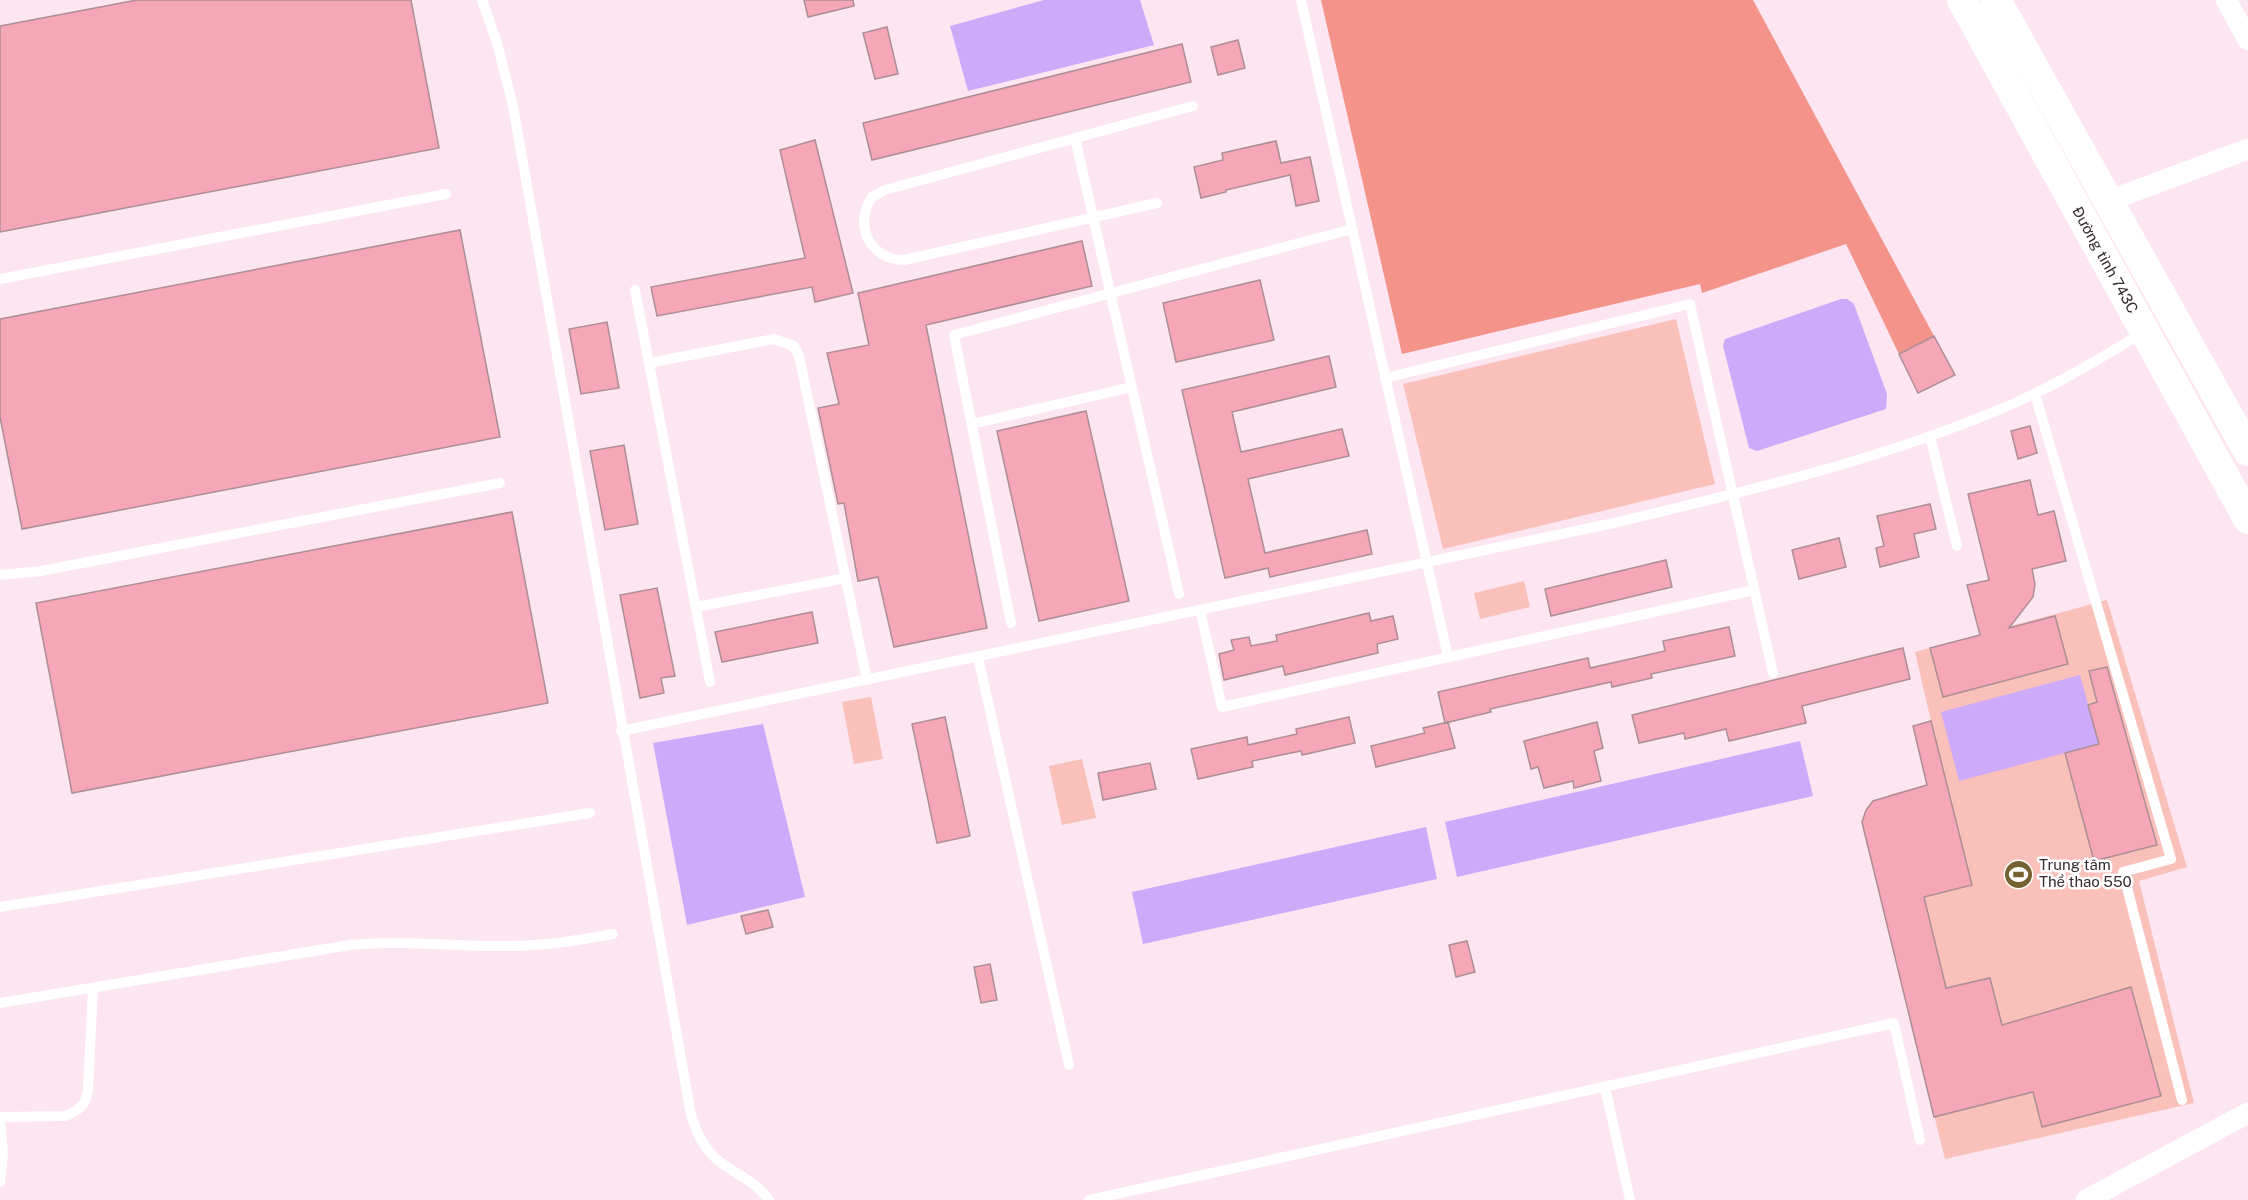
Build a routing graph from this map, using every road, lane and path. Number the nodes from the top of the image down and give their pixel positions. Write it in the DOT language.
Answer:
graph roads {
  1 [pos="483,0"];
  2 [pos="1301,0"];
  3 [pos="1962,0"];
  4 [pos="1996,0"];
  5 [pos="2226,0"];
  6 [pos="2248,40"];
  7 [pos="1193,106"];
  8 [pos="1075,138"];
  9 [pos="2248,149"];
  10 [pos="446,194"];
  11 [pos="2108,201"];
  12 [pos="1157,202"];
  13 [pos="2081,216"];
  14 [pos="1093,217"];
  15 [pos="1352,229"];
  16 [pos="0,279"];
  17 [pos="635,290"];
  18 [pos="1110,294"];
  19 [pos="2173,315"];
  20 [pos="2144,332"];
  21 [pos="649,363"];
  22 [pos="1385,378"];
  23 [pos="1132,387"];
  24 [pos="2035,394"];
  25 [pos="972,424"];
  26 [pos="1930,436"];
  27 [pos="2248,451"];
  28 [pos="500,483"];
  29 [pos="1733,495"];
  30 [pos="2248,519"];
  31 [pos="1957,546"];
  32 [pos="1426,563"];
  33 [pos="0,575"];
  34 [pos="846,578"];
  35 [pos="1754,590"];
  36 [pos="1179,594"];
  37 [pos="696,608"];
  38 [pos="1200,610"];
  39 [pos="1011,623"];
  40 [pos="978,657"];
  41 [pos="1448,657"];
  42 [pos="1773,673"];
  43 [pos="867,680"];
  44 [pos="710,682"];
  45 [pos="621,731"];
  46 [pos="590,813"];
  47 [pos="0,907"];
  48 [pos="614,934"];
  49 [pos="93,988"];
  50 [pos="0,1003"];
  51 [pos="1069,1065"];
  52 [pos="1605,1087"];
  53 [pos="2182,1100"];
  54 [pos="2248,1113"];
  55 [pos="0,1119"];
  56 [pos="1920,1140"];
  57 [pos="0,1182"];
  58 [pos="768,1200"];
  59 [pos="1089,1200"];
  60 [pos="1630,1200"];
  61 [pos="2086,1200"];
  1 -- 45 [label="lane"];
  2 -- 15 [label="lane"];
  3 -- 13 [label="main road, Đường tỉnh 743C"];
  4 -- 11 [label="main road, Đường tỉnh 743C"];
  5 -- 6 [label="street"];
  7 -- 8 [label="lane"];
  8 -- 14 [label="lane"];
  8 -- 14 [label="lane"];
  9 -- 11 [label="street"];
  10 -- 16 [label="lane"];
  11 -- 13 [label="main road"];
  11 -- 19 [label="main road, Đường tỉnh 743C"];
  12 -- 14 [label="lane"];
  13 -- 20 [label="main road, Đường tỉnh 743C"];
  14 -- 18 [label="lane"];
  15 -- 18 [label="lane"];
  15 -- 22 [label="lane"];
  17 -- 21 [label="lane"];
  18 -- 23 [label="lane"];
  18 -- 25 [label="lane"];
  19 -- 20 [label="main road"];
  19 -- 27 [label="main road, Đường tỉnh 743C"];
  20 -- 24 [label="lane"];
  20 -- 30 [label="main road, Đường tỉnh 743C"];
  21 -- 34 [label="lane"];
  21 -- 37 [label="lane"];
  22 -- 29 [label="lane"];
  22 -- 32 [label="lane"];
  23 -- 25 [label="lane"];
  23 -- 36 [label="lane"];
  24 -- 26 [label="lane"];
  24 -- 53 [label="lane"];
  25 -- 39 [label="lane"];
  26 -- 29 [label="lane"];
  26 -- 31 [label="lane"];
  28 -- 33 [label="lane"];
  29 -- 32 [label="lane"];
  29 -- 35 [label="lane"];
  32 -- 38 [label="lane"];
  32 -- 41 [label="lane"];
  34 -- 37 [label="lane"];
  34 -- 43 [label="lane"];
  35 -- 41 [label="lane"];
  35 -- 42 [label="lane"];
  37 -- 44 [label="lane"];
  38 -- 40 [label="lane"];
  38 -- 41 [label="lane"];
  40 -- 43 [label="lane"];
  40 -- 51 [label="lane"];
  43 -- 45 [label="lane"];
  45 -- 58 [label="lane"];
  46 -- 47 [label="lane"];
  48 -- 49 [label="lane"];
  49 -- 50 [label="lane"];
  49 -- 55 [label="lane"];
  52 -- 56 [label="lane"];
  52 -- 59 [label="lane"];
  52 -- 60 [label="lane"];
  54 -- 61 [label="street"];
  55 -- 57 [label="lane"];
}
